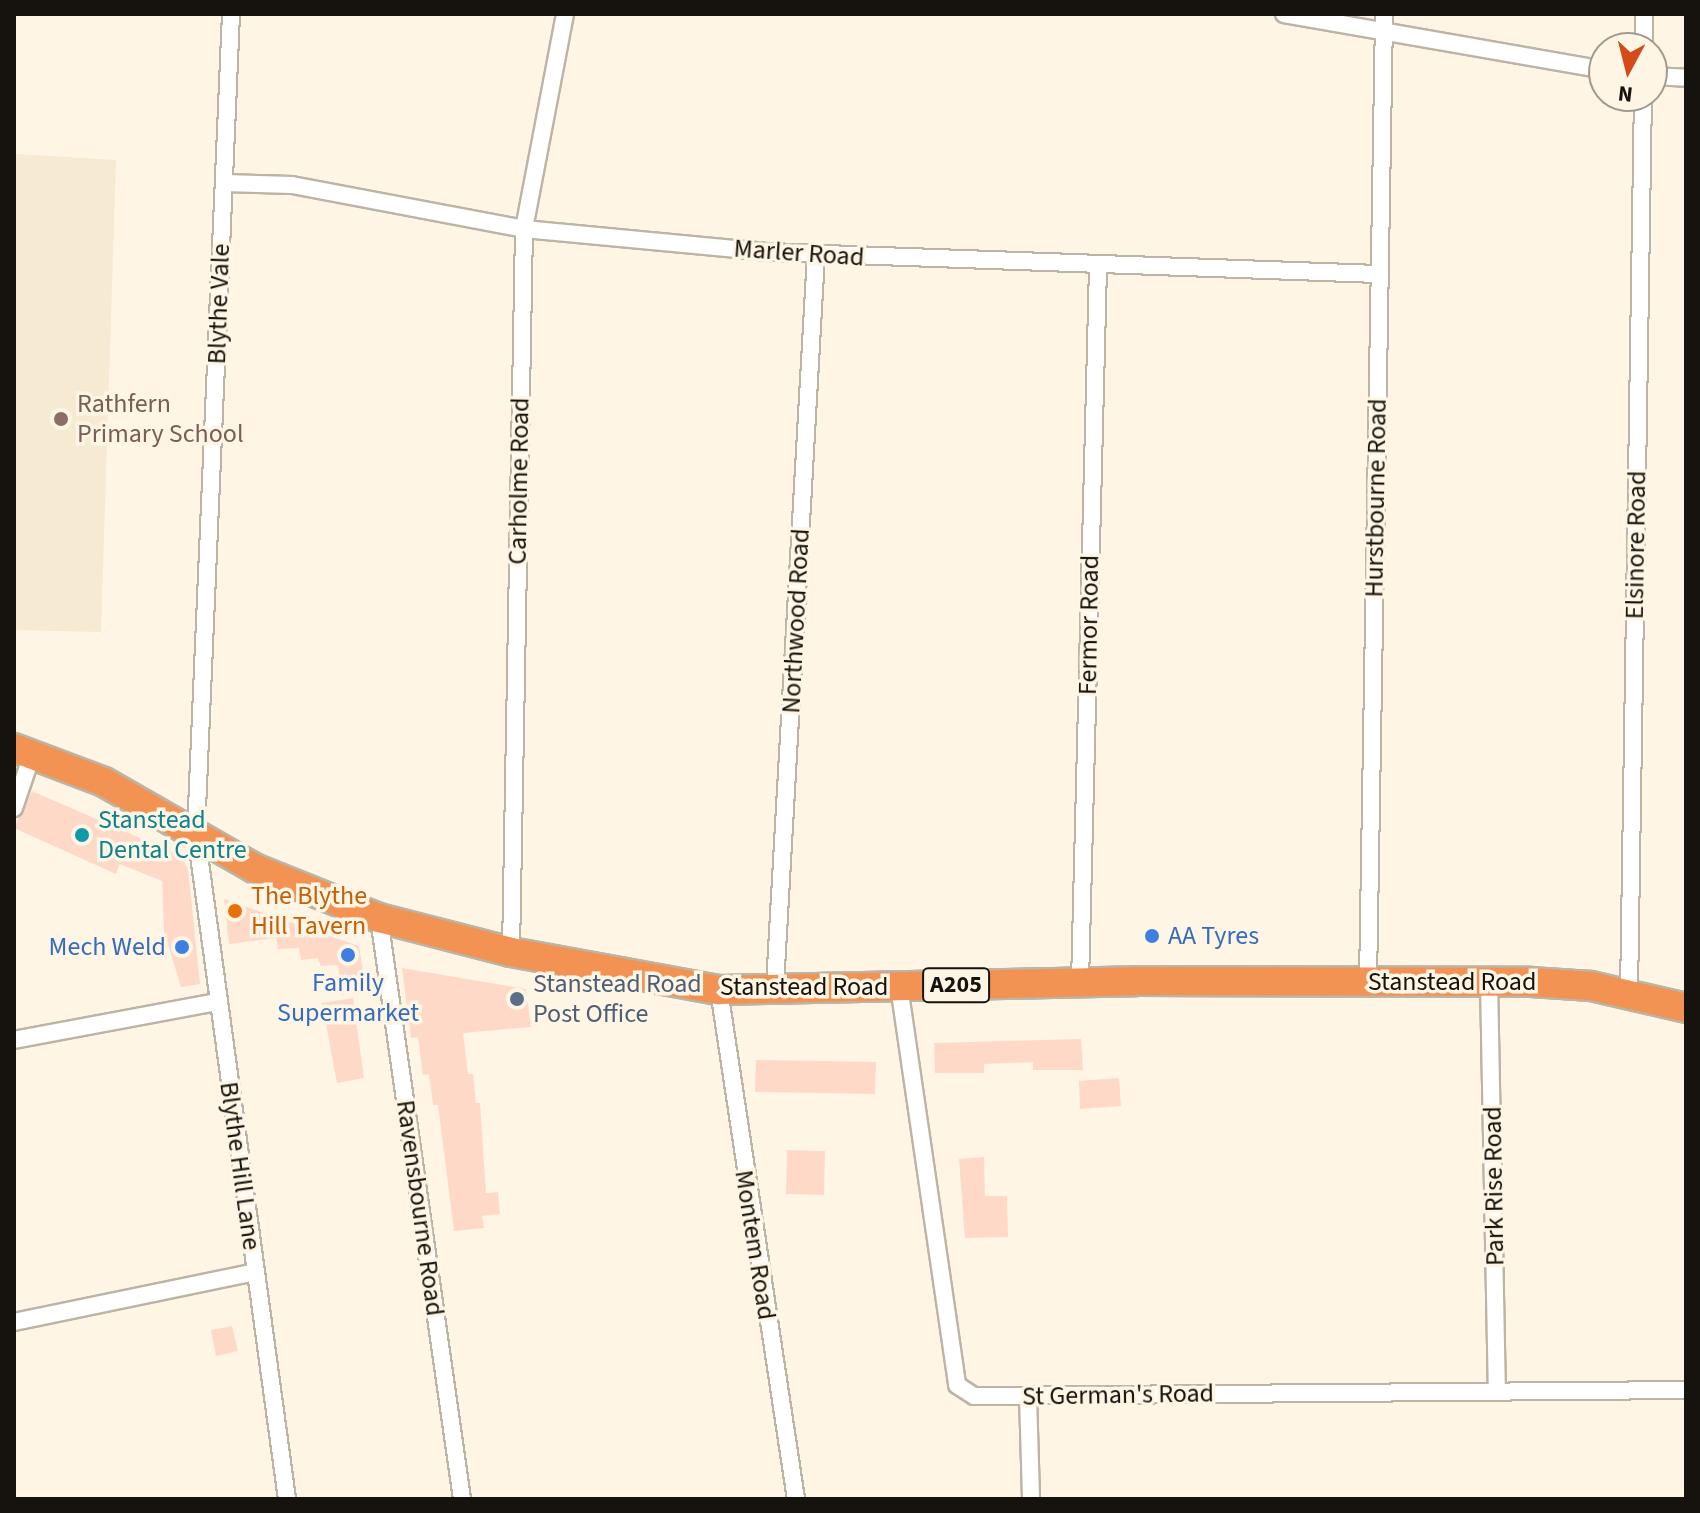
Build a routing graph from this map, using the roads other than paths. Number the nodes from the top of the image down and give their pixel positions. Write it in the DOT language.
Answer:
graph roads {
  1 [pos="231,14"];
  2 [pos="565,14"];
  3 [pos="1284,14"];
  4 [pos="1384,14"];
  5 [pos="1383,34"];
  6 [pos="1588,67"];
  7 [pos="1643,112"];
  8 [pos="224,183"];
  9 [pos="524,229"];
  10 [pos="816,256"];
  11 [pos="1098,267"];
  12 [pos="1379,274"];
  13 [pos="24,750"];
  14 [pos="14,808"];
  15 [pos="196,833"];
  16 [pos="379,918"];
  17 [pos="511,952"];
  18 [pos="1489,981"];
  19 [pos="1368,982"];
  20 [pos="1080,983"];
  21 [pos="775,986"];
  22 [pos="899,986"];
  23 [pos="719,990"];
  24 [pos="1629,994"];
  25 [pos="217,1002"];
  26 [pos="1686,1008"];
  27 [pos="14,1040"];
  28 [pos="255,1272"];
  29 [pos="14,1322"];
  30 [pos="1686,1390"];
  31 [pos="1497,1391"];
  32 [pos="1028,1396"];
  33 [pos="287,1499"];
  34 [pos="462,1499"];
  35 [pos="796,1499"];
  36 [pos="1031,1499"];
  1 -- 8 [label="street, Blythe Vale"];
  2 -- 9 [label="street, Carholme Road"];
  3 -- 5 [label="street"];
  4 -- 5 [label="street, Hurstbourne Road"];
  5 -- 6 [label="street"];
  5 -- 12 [label="street, Hurstbourne Road"];
  7 -- 24 [label="street, Elsinore Road"];
  8 -- 9 [label="street, Marler Road"];
  8 -- 15 [label="street, Blythe Vale"];
  9 -- 10 [label="street, Marler Road"];
  9 -- 17 [label="street, Carholme Road"];
  10 -- 11 [label="street, Marler Road"];
  10 -- 21 [label="street, Northwood Road"];
  11 -- 12 [label="street, Marler Road"];
  11 -- 20 [label="street, Fermor Road"];
  12 -- 19 [label="street, Hurstbourne Road"];
  13 -- 14 [label="street"];
  13 -- 15 [label="highway, Stanstead Road / A205"];
  15 -- 16 [label="highway, Stanstead Road / A205"];
  15 -- 25 [label="street, Blythe Hill Lane"];
  16 -- 17 [label="highway, Stanstead Road / A205"];
  16 -- 34 [label="street, Ravensbourne Road"];
  17 -- 23 [label="highway, Stanstead Road / A205"];
  18 -- 19 [label="highway, Stanstead Road / A205"];
  18 -- 24 [label="highway, Stanstead Road / A205"];
  18 -- 31 [label="street, Park Rise Road"];
  19 -- 20 [label="highway, Stanstead Road / A205"];
  20 -- 22 [label="highway, Stanstead Road / A205"];
  21 -- 22 [label="highway, Stanstead Road / A205"];
  21 -- 23 [label="highway, Stanstead Road / A205"];
  22 -- 32 [label="street, St German's Road"];
  23 -- 35 [label="street, Montem Road"];
  24 -- 26 [label="highway, Stanstead Road / A205"];
  25 -- 27 [label="street"];
  25 -- 28 [label="street, Blythe Hill Lane"];
  28 -- 29 [label="street"];
  28 -- 33 [label="street, Blythe Hill Lane"];
  30 -- 31 [label="street, St German's Road"];
  31 -- 32 [label="street, St German's Road"];
  32 -- 36 [label="street"];
}
